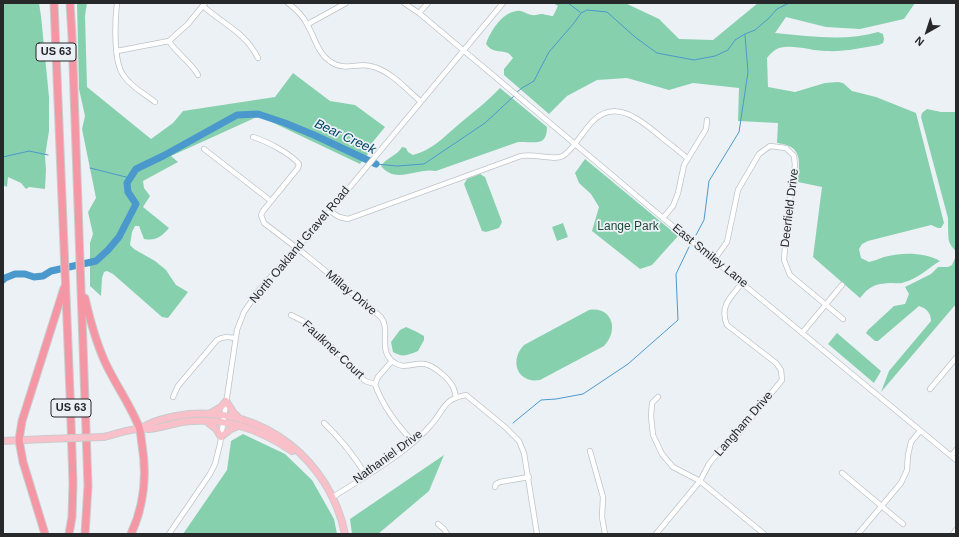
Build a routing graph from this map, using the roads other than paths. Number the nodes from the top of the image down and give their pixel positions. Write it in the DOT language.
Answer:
graph roads {
  1 [pos="54,3"];
  2 [pos="70,3"];
  3 [pos="117,3"];
  4 [pos="288,3"];
  5 [pos="346,3"];
  6 [pos="404,3"];
  7 [pos="428,3"];
  8 [pos="503,3"];
  9 [pos="204,5"];
  10 [pos="419,13"];
  11 [pos="308,24"];
  12 [pos="169,41"];
  13 [pos="117,51"];
  14 [pos="464,51"];
  15 [pos="258,58"];
  16 [pos="198,75"];
  17 [pos="420,101"];
  18 [pos="155,102"];
  19 [pos="707,120"];
  20 [pos="253,136"];
  21 [pos="575,143"];
  22 [pos="204,149"];
  23 [pos="687,158"];
  24 [pos="271,201"];
  25 [pos="330,211"];
  26 [pos="663,218"];
  27 [pos="296,248"];
  28 [pos="714,260"];
  29 [pos="66,282"];
  30 [pos="81,283"];
  31 [pos="742,283"];
  32 [pos="842,285"];
  33 [pos="826,304"];
  34 [pos="291,315"];
  35 [pos="843,319"];
  36 [pos="802,333"];
  37 [pos="236,338"];
  38 [pos="956,358"];
  39 [pos="392,361"];
  40 [pos="375,384"];
  41 [pos="930,389"];
  42 [pos="172,397"];
  43 [pos="456,397"];
  44 [pos="658,397"];
  45 [pos="226,401"];
  46 [pos="211,413"];
  47 [pos="224,414"];
  48 [pos="206,421"];
  49 [pos="223,422"];
  50 [pos="240,422"];
  51 [pos="324,423"];
  52 [pos="140,428"];
  53 [pos="920,430"];
  54 [pos="221,437"];
  55 [pos="3,440"];
  56 [pos="19,440"];
  57 [pos="414,442"];
  58 [pos="590,450"];
  59 [pos="956,450"];
  60 [pos="951,456"];
  61 [pos="956,460"];
  62 [pos="842,473"];
  63 [pos="366,475"];
  64 [pos="529,477"];
  65 [pos="700,481"];
  66 [pos="495,487"];
  67 [pos="333,497"];
  68 [pos="881,506"];
  69 [pos="438,524"];
  70 [pos="903,524"];
  71 [pos="956,530"];
  72 [pos="45,534"];
  73 [pos="69,534"];
  74 [pos="84,534"];
  75 [pos="131,534"];
  76 [pos="169,534"];
  77 [pos="345,534"];
  78 [pos="447,534"];
  79 [pos="537,534"];
  80 [pos="605,534"];
  81 [pos="656,534"];
  82 [pos="764,534"];
  83 [pos="858,534"];
  84 [pos="953,534"];
  1 -- 29 [label="highway, US 63"];
  2 -- 30 [label="highway, US 63"];
  3 -- 13 [label="street"];
  4 -- 11 [label="street"];
  5 -- 11 [label="street"];
  6 -- 10 [label="street, East Smiley Lane"];
  7 -- 10 [label="street"];
  8 -- 14 [label="street, North Oakland Gravel Road"];
  9 -- 12 [label="street"];
  9 -- 15 [label="street"];
  10 -- 14 [label="street, East Smiley Lane"];
  11 -- 17 [label="street"];
  12 -- 13 [label="street"];
  12 -- 16 [label="street"];
  13 -- 18 [label="street"];
  14 -- 17 [label="street, North Oakland Gravel Road"];
  14 -- 21 [label="street, East Smiley Lane"];
  17 -- 25 [label="street, North Oakland Gravel Road"];
  19 -- 23 [label="street"];
  20 -- 24 [label="street"];
  21 -- 23 [label="street"];
  21 -- 25 [label="street"];
  21 -- 26 [label="street, East Smiley Lane"];
  22 -- 24 [label="street"];
  23 -- 26 [label="street"];
  24 -- 27 [label="street, Millay Drive"];
  25 -- 27 [label="street, North Oakland Gravel Road"];
  26 -- 28 [label="street, East Smiley Lane"];
  27 -- 37 [label="street, North Oakland Gravel Road"];
  27 -- 39 [label="street, Millay Drive"];
  28 -- 31 [label="street, East Smiley Lane"];
  28 -- 33 [label="street, Deerfield Drive"];
  29 -- 56 [label="highway"];
  29 -- 73 [label="highway, US 63"];
  30 -- 52 [label="highway"];
  30 -- 74 [label="highway, US 63"];
  31 -- 36 [label="street, East Smiley Lane"];
  31 -- 65 [label="street, Langham Drive"];
  32 -- 33 [label="street"];
  33 -- 35 [label="street, Deerfield Drive"];
  33 -- 36 [label="street"];
  34 -- 40 [label="street, Faulkner Court"];
  36 -- 53 [label="street, East Smiley Lane"];
  37 -- 42 [label="street"];
  37 -- 45 [label="street, North Oakland Gravel Road"];
  38 -- 41 [label="street"];
  39 -- 40 [label="street"];
  39 -- 43 [label="street"];
  40 -- 57 [label="street"];
  43 -- 57 [label="street, Nathaniel Drive"];
  43 -- 64 [label="street"];
  44 -- 65 [label="street"];
  45 -- 46 [label="main road"];
  45 -- 47 [label="street, North Oakland Gravel Road"];
  45 -- 50 [label="main road"];
  46 -- 47 [label="main road"];
  46 -- 52 [label="main road"];
  47 -- 49 [label="street, North Oakland Gravel Road"];
  47 -- 50 [label="main road"];
  48 -- 49 [label="main road"];
  48 -- 52 [label="main road"];
  48 -- 54 [label="main road"];
  49 -- 50 [label="main road"];
  49 -- 54 [label="street, North Oakland Gravel Road"];
  50 -- 54 [label="main road"];
  50 -- 67 [label="main road"];
  51 -- 63 [label="street"];
  52 -- 56 [label="main road, bridge"];
  52 -- 75 [label="highway"];
  53 -- 60 [label="street, East Smiley Lane"];
  53 -- 68 [label="street"];
  54 -- 76 [label="street, North Oakland Gravel Road"];
  55 -- 56 [label="main road"];
  56 -- 72 [label="highway"];
  57 -- 63 [label="street, Nathaniel Drive"];
  58 -- 80 [label="street"];
  59 -- 60 [label="street"];
  60 -- 61 [label="street, East Smiley Lane"];
  62 -- 68 [label="street"];
  63 -- 67 [label="street, Nathaniel Drive"];
  64 -- 66 [label="street"];
  64 -- 79 [label="street"];
  65 -- 81 [label="street, Langham Drive"];
  65 -- 82 [label="street"];
  67 -- 77 [label="main road"];
  68 -- 70 [label="street"];
  68 -- 83 [label="street"];
  69 -- 78 [label="street"];
  71 -- 84 [label="street"];
}
